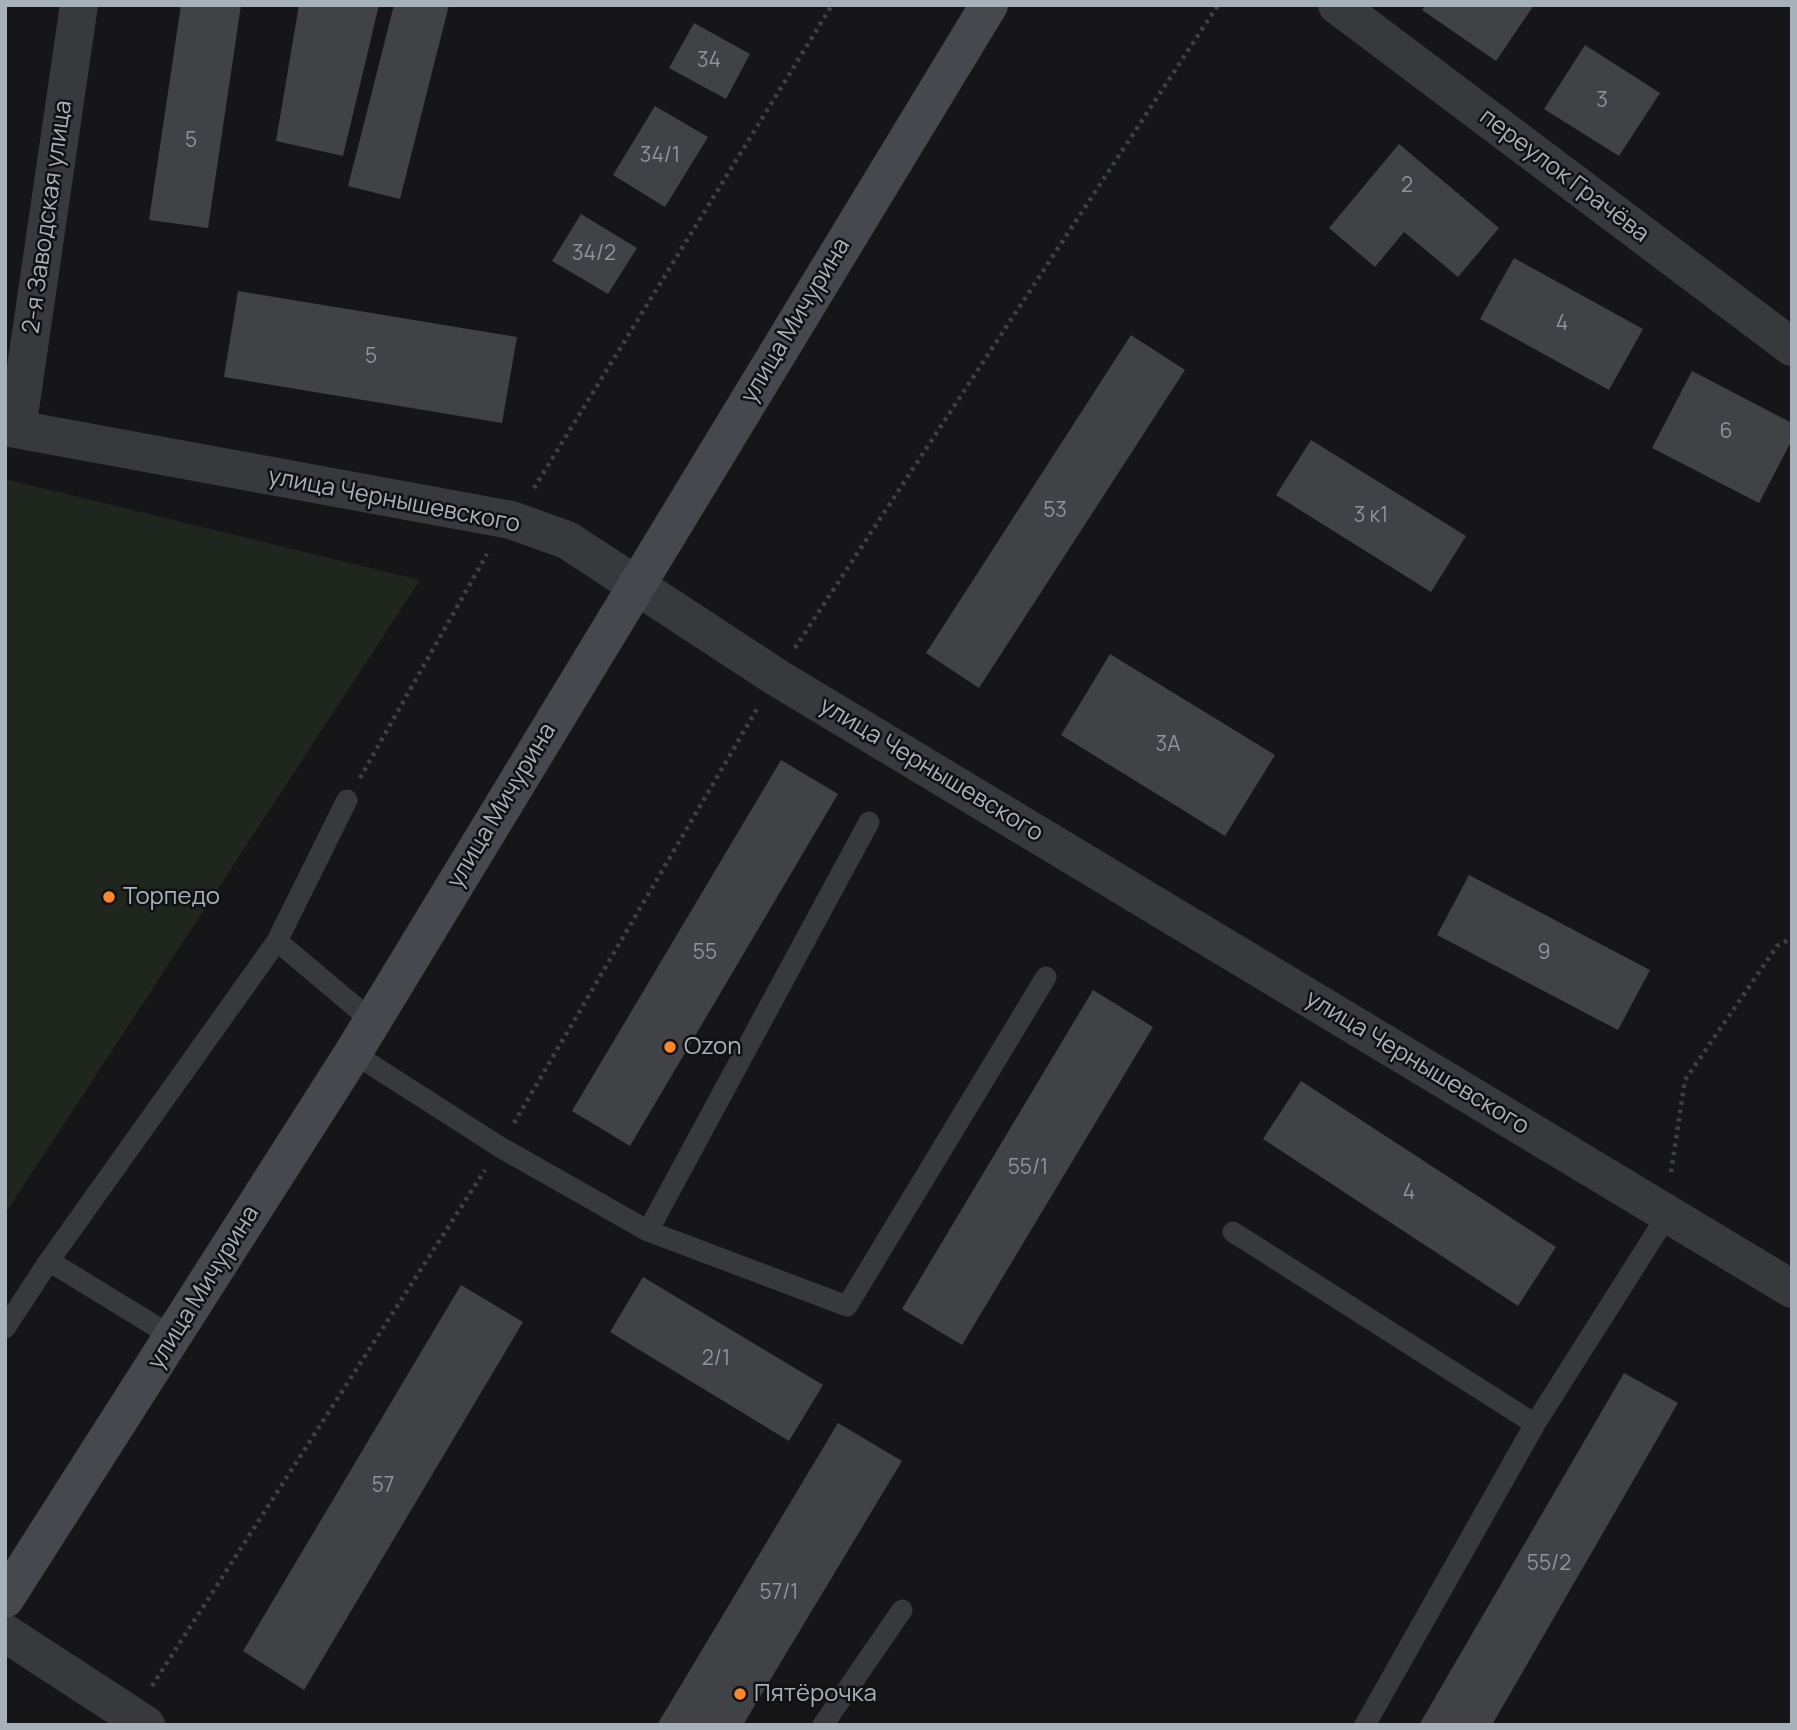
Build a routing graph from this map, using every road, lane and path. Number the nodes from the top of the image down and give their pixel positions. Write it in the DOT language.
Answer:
graph roads {
  1 [pos="79,5"];
  2 [pos="832,5"];
  3 [pos="989,5"];
  4 [pos="1218,5"];
  5 [pos="1337,5"];
  6 [pos="1792,347"];
  7 [pos="11,428"];
  8 [pos="532,492"];
  9 [pos="491,547"];
  10 [pos="635,585"];
  11 [pos="776,677"];
  12 [pos="347,800"];
  13 [pos="869,822"];
  14 [pos="1792,939"];
  15 [pos="277,941"];
  16 [pos="1046,977"];
  17 [pos="372,1021"];
  18 [pos="353,1053"];
  19 [pos="500,1147"];
  20 [pos="1668,1214"];
  21 [pos="648,1231"];
  22 [pos="1233,1232"];
  23 [pos="49,1261"];
  24 [pos="1792,1289"];
  25 [pos="5,1328"];
  26 [pos="173,1337"];
  27 [pos="1535,1424"];
  28 [pos="5,1599"];
  29 [pos="902,1610"];
  30 [pos="5,1633"];
  31 [pos="138,1721"];
  32 [pos="823,1725"];
  33 [pos="1366,1725"];
  1 -- 7 [label="street, 2-я Заводская улица"];
  2 -- 8 [label="path"];
  3 -- 10 [label="main road, улица Мичурина"];
  4 -- 11 [label="path"];
  5 -- 6 [label="street, переулок Грачёва"];
  7 -- 10 [label="street, улица Чернышевского"];
  9 -- 12 [label="path"];
  10 -- 11 [label="street, улица Чернышевского"];
  10 -- 17 [label="main road, улица Мичурина"];
  11 -- 19 [label="path"];
  11 -- 20 [label="street, улица Чернышевского"];
  12 -- 15 [label="lane"];
  13 -- 21 [label="lane"];
  14 -- 20 [label="path"];
  15 -- 17 [label="lane"];
  15 -- 23 [label="lane"];
  16 -- 21 [label="lane"];
  17 -- 18 [label="main road, улица Мичурина"];
  18 -- 19 [label="lane"];
  18 -- 26 [label="main road, улица Мичурина"];
  19 -- 21 [label="lane"];
  19 -- 31 [label="path"];
  20 -- 24 [label="street, улица Чернышевского"];
  20 -- 27 [label="lane"];
  22 -- 27 [label="lane"];
  23 -- 25 [label="lane"];
  23 -- 26 [label="lane"];
  26 -- 28 [label="main road, улица Мичурина"];
  27 -- 33 [label="lane"];
  29 -- 32 [label="lane"];
  30 -- 31 [label="street"];
}
